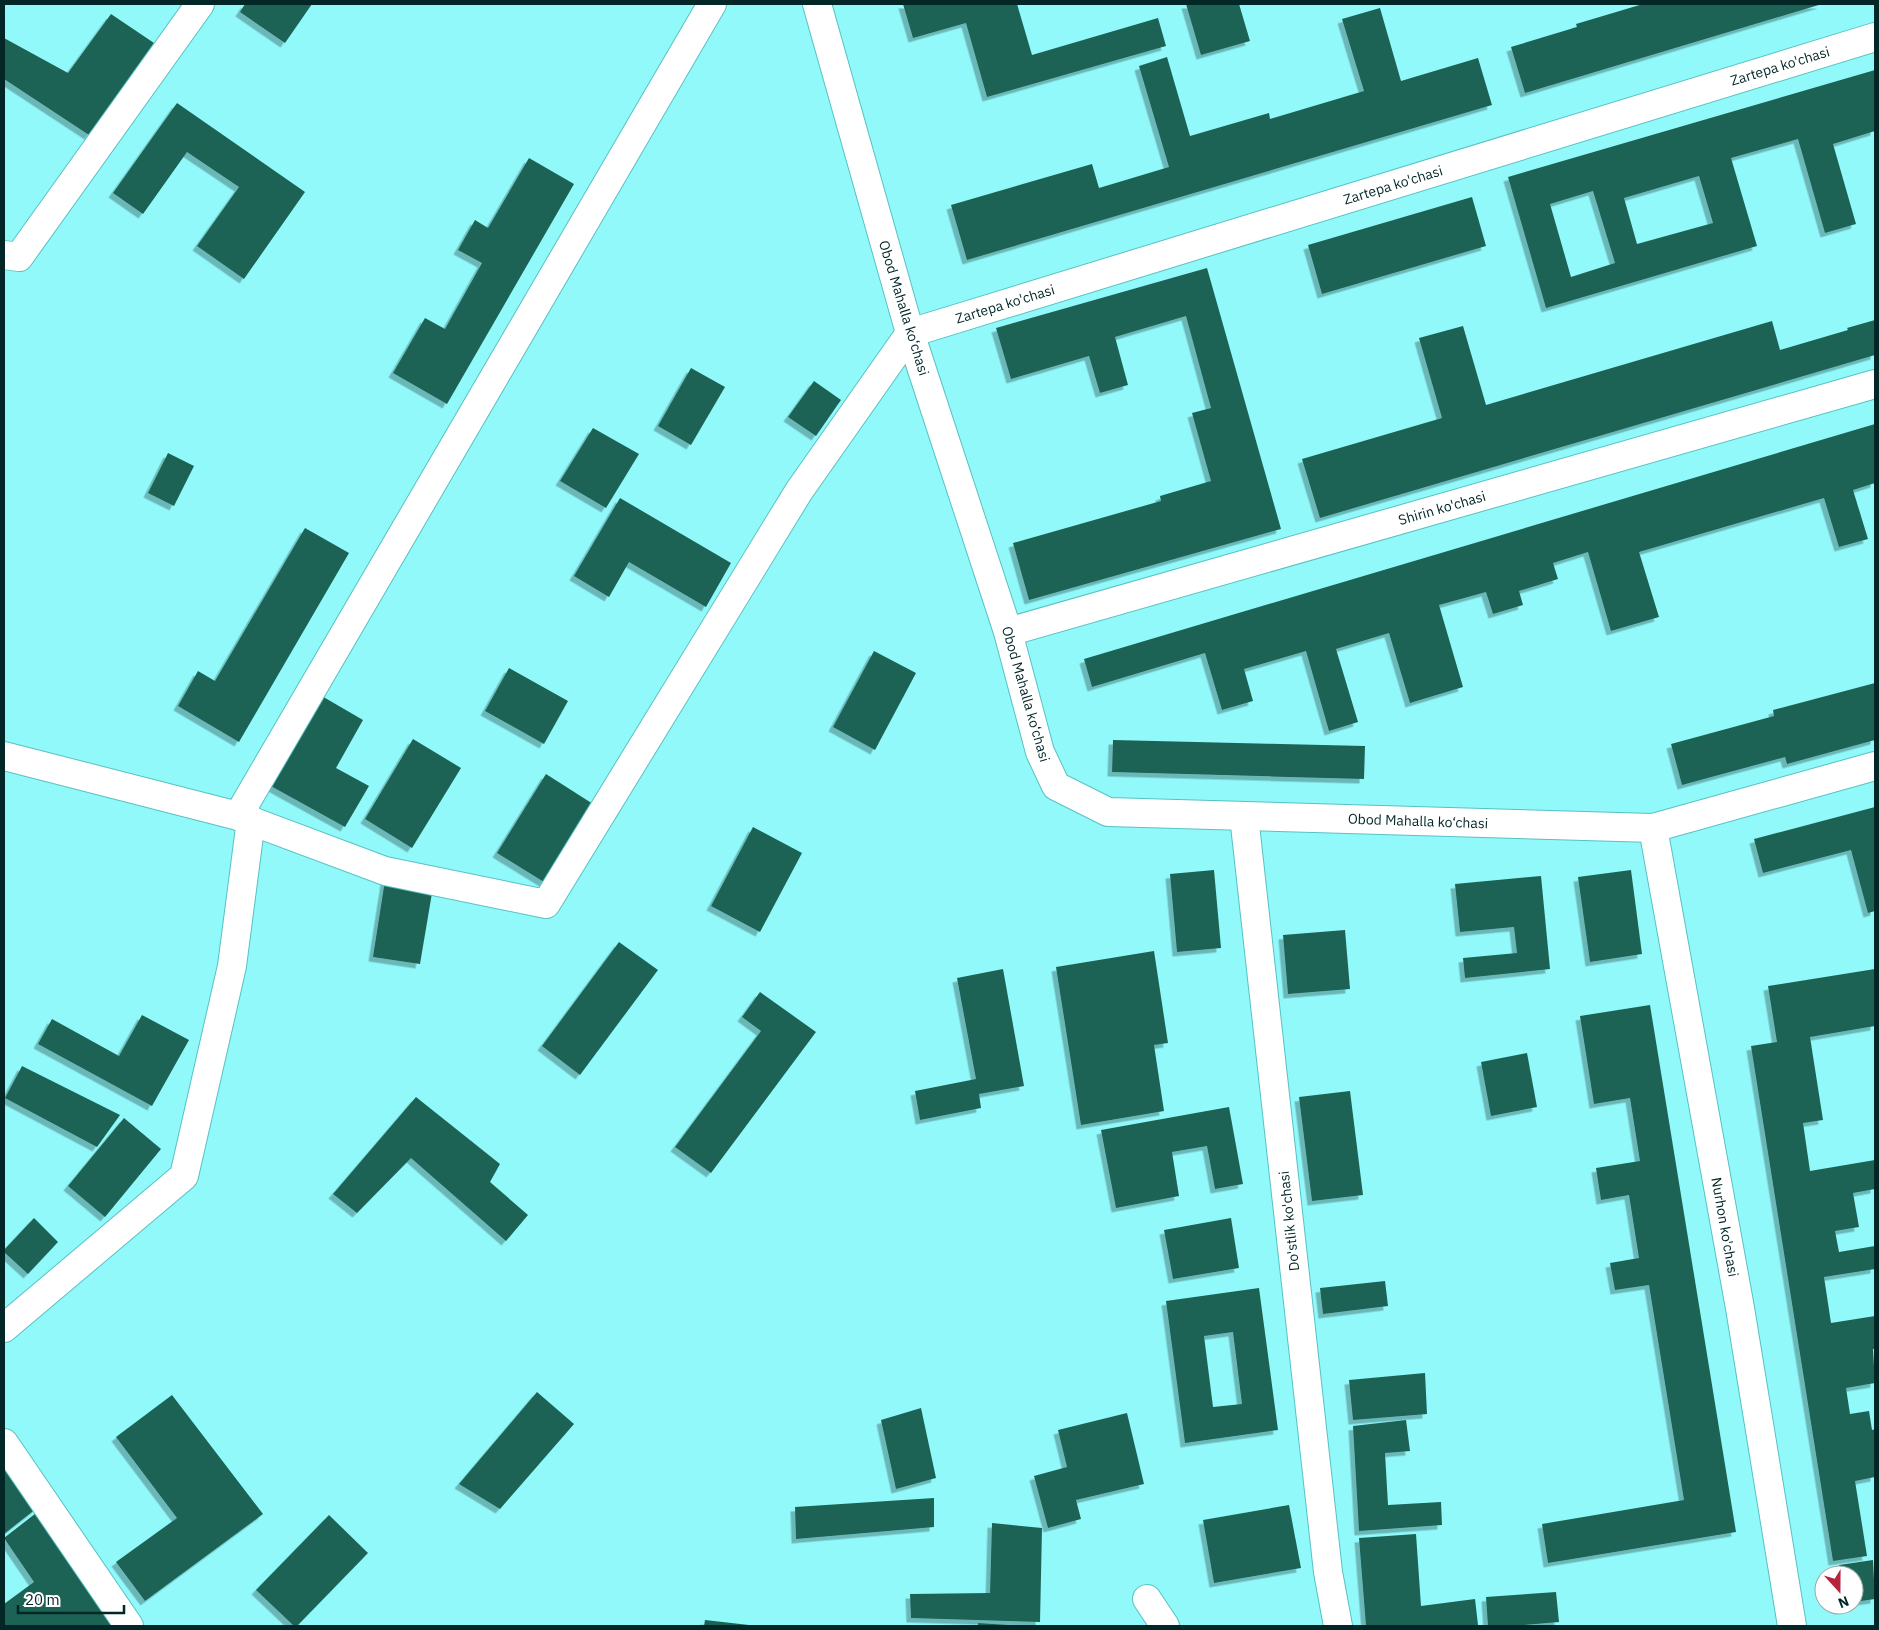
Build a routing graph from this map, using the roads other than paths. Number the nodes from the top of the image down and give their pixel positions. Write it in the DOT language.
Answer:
graph roads {
  1 [pos="200,4"];
  2 [pos="712,4"];
  3 [pos="817,4"];
  4 [pos="1875,37"];
  5 [pos="4,255"];
  6 [pos="910,333"];
  7 [pos="1875,384"];
  8 [pos="1008,632"];
  9 [pos="4,756"];
  10 [pos="1875,766"];
  11 [pos="1244,816"];
  12 [pos="244,818"];
  13 [pos="1653,828"];
  14 [pos="4,1328"];
  15 [pos="4,1443"];
  16 [pos="1146,1599"];
  17 [pos="129,1626"];
  18 [pos="1165,1626"];
  19 [pos="1338,1626"];
  20 [pos="1792,1626"];
  1 -- 5 [label="street"];
  2 -- 12 [label="street"];
  3 -- 6 [label="street, Obod Mahalla ko‘chasi"];
  4 -- 6 [label="street, Zartepa ko'chasi"];
  6 -- 8 [label="street, Obod Mahalla ko‘chasi"];
  6 -- 12 [label="street"];
  7 -- 8 [label="street, Shirin ko'chasi"];
  8 -- 11 [label="street, Obod Mahalla ko‘chasi"];
  9 -- 12 [label="street"];
  10 -- 13 [label="street, Obod Mahalla ko‘chasi"];
  11 -- 13 [label="street, Obod Mahalla ko‘chasi"];
  11 -- 19 [label="street, Do'stlik ko'chasi"];
  12 -- 14 [label="street"];
  13 -- 20 [label="street, Nurhon ko'chasi"];
  15 -- 17 [label="street"];
  16 -- 18 [label="street"];
}
